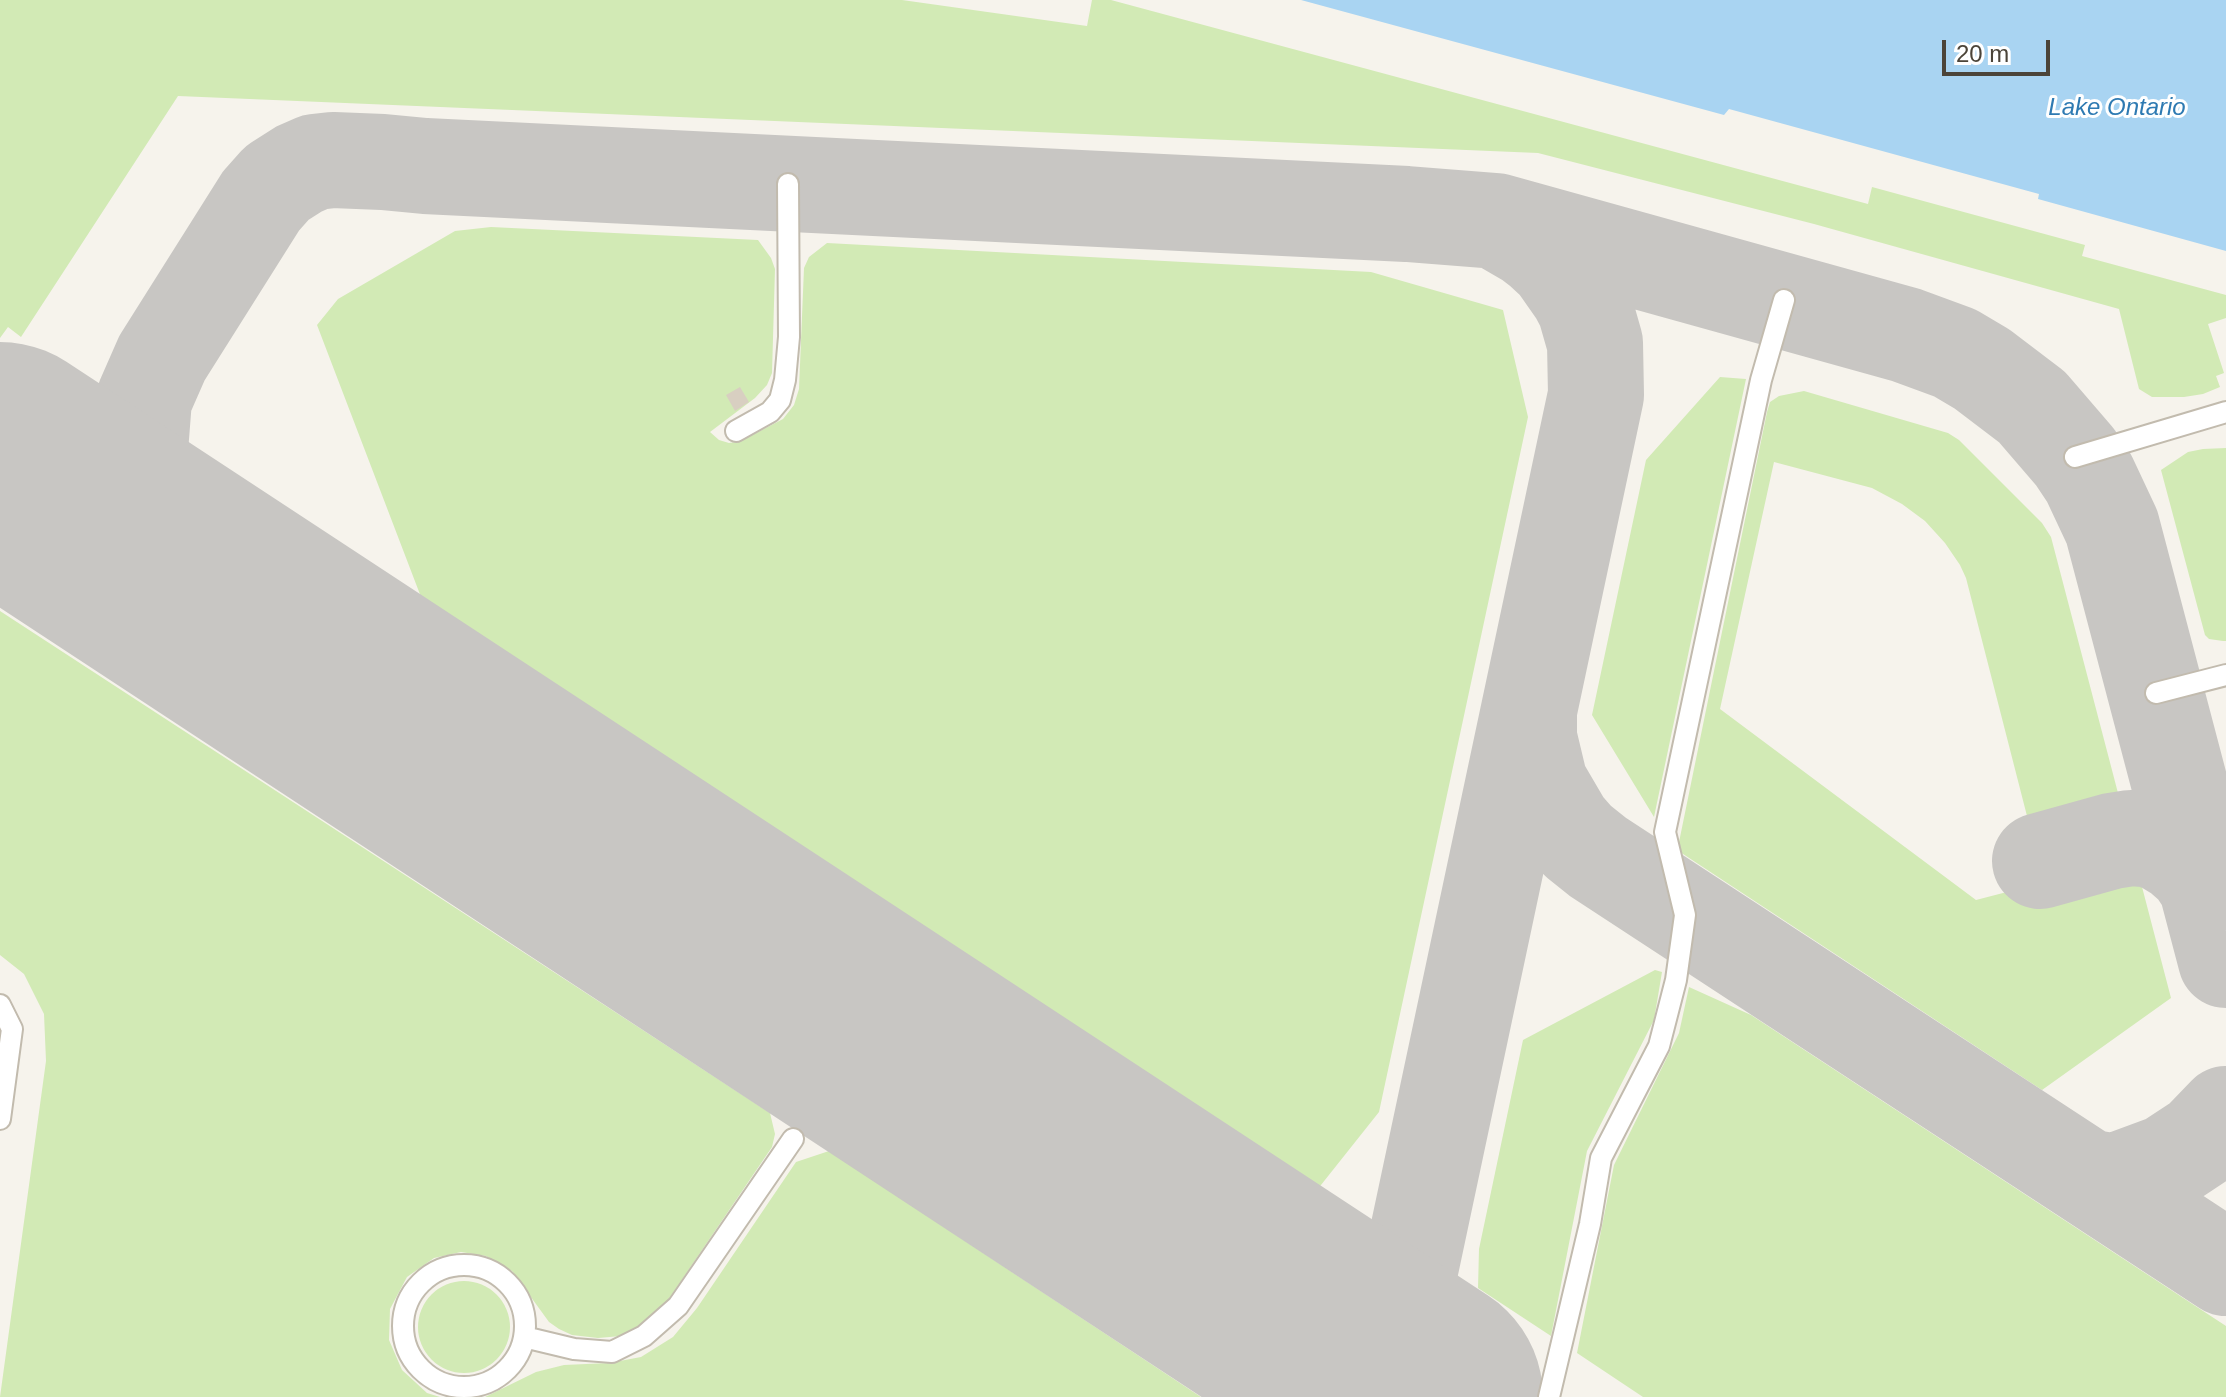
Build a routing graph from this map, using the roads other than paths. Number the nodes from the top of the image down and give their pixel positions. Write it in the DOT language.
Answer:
graph roads {
  1 [pos="788,184"];
  2 [pos="1784,300"];
  3 [pos="2226,412"];
  4 [pos="736,431"];
  5 [pos="2075,457"];
  6 [pos="2226,675"];
  7 [pos="2156,693"];
  8 [pos="0,1005"];
  9 [pos="0,1119"];
  10 [pos="793,1139"];
  11 [pos="524,1337"];
  12 [pos="1549,1397"];
  1 -- 4 [label="lane"];
  2 -- 12 [label="lane"];
  3 -- 5 [label="lane"];
  6 -- 7 [label="lane"];
  8 -- 9 [label="lane"];
  10 -- 11 [label="lane"];
  11 -- 11 [label="lane"];
}
